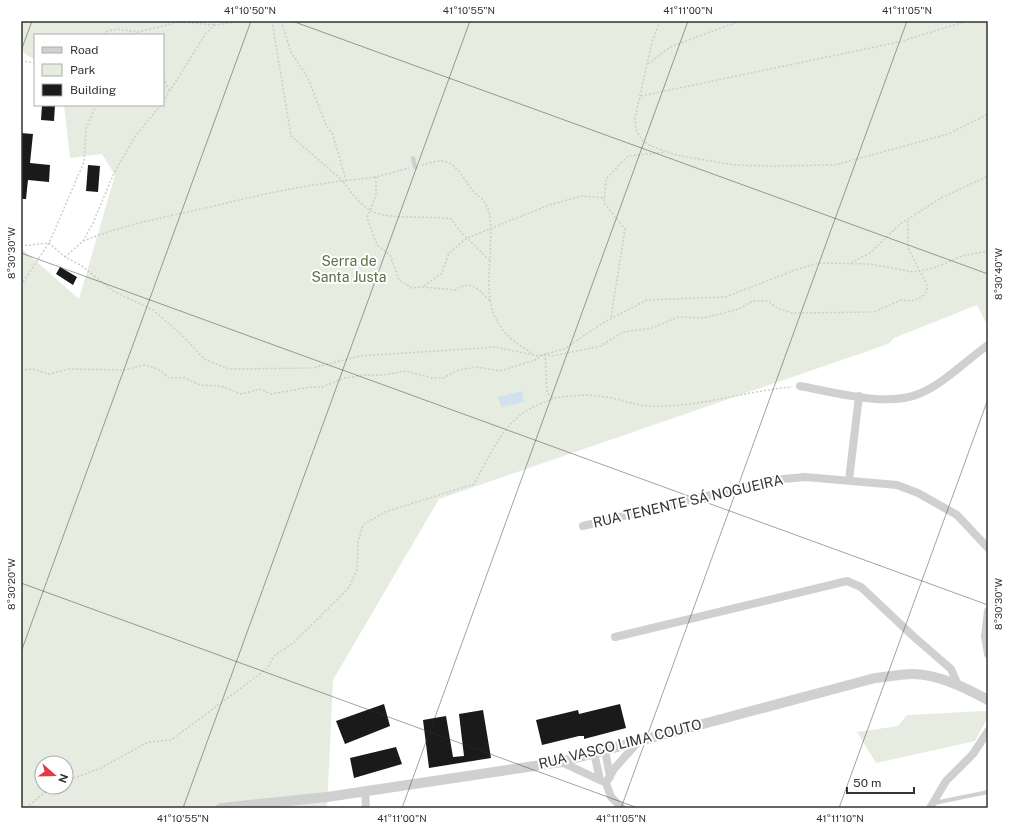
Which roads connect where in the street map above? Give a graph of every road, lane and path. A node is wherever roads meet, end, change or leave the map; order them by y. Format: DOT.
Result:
graph roads {
  1 [pos="244,21"];
  2 [pos="272,21"];
  3 [pos="281,21"];
  4 [pos="660,21"];
  5 [pos="740,21"];
  6 [pos="968,21"];
  7 [pos="215,25"];
  8 [pos="138,32"];
  9 [pos="105,34"];
  10 [pos="135,34"];
  11 [pos="21,61"];
  12 [pos="34,63"];
  13 [pos="647,65"];
  14 [pos="164,80"];
  15 [pos="170,91"];
  16 [pos="641,96"];
  17 [pos="164,100"];
  18 [pos="96,106"];
  19 [pos="160,106"];
  20 [pos="988,114"];
  21 [pos="668,152"];
  22 [pos="413,158"];
  23 [pos="415,166"];
  24 [pos="988,176"];
  25 [pos="376,177"];
  26 [pos="346,180"];
  27 [pos="343,181"];
  28 [pos="605,198"];
  29 [pos="369,211"];
  30 [pos="908,219"];
  31 [pos="490,229"];
  32 [pos="467,238"];
  33 [pos="83,241"];
  34 [pos="49,243"];
  35 [pos="21,246"];
  36 [pos="988,251"];
  37 [pos="65,256"];
  38 [pos="489,260"];
  39 [pos="850,264"];
  40 [pos="920,271"];
  41 [pos="21,285"];
  42 [pos="423,286"];
  43 [pos="490,301"];
  44 [pos="611,318"];
  45 [pos="988,345"];
  46 [pos="545,354"];
  47 [pos="538,356"];
  48 [pos="21,370"];
  49 [pos="800,386"];
  50 [pos="859,396"];
  51 [pos="554,398"];
  52 [pos="848,480"];
  53 [pos="583,526"];
  54 [pos="988,548"];
  55 [pos="988,611"];
  56 [pos="615,637"];
  57 [pos="988,654"];
  58 [pos="940,660"];
  59 [pos="936,678"];
  60 [pos="958,685"];
  61 [pos="988,700"];
  62 [pos="988,731"];
  63 [pos="638,742"];
  64 [pos="605,750"];
  65 [pos="594,753"];
  66 [pos="561,762"];
  67 [pos="74,778"];
  68 [pos="605,780"];
  69 [pos="365,791"];
  70 [pos="988,792"];
  71 [pos="41,795"];
  72 [pos="932,806"];
  73 [pos="26,808"];
  74 [pos="221,808"];
  75 [pos="366,808"];
  76 [pos="622,808"];
  1 -- 7 [label="path"];
  2 -- 27 [label="path"];
  3 -- 26 [label="path"];
  4 -- 13 [label="path"];
  5 -- 13 [label="path"];
  6 -- 16 [label="path"];
  7 -- 8 [label="path"];
  7 -- 15 [label="path"];
  8 -- 9 [label="path"];
  8 -- 10 [label="path"];
  11 -- 12 [label="path"];
  13 -- 16 [label="path"];
  14 -- 15 [label="path"];
  15 -- 17 [label="path"];
  16 -- 21 [label="path"];
  18 -- 34 [label="path"];
  19 -- 33 [label="path"];
  20 -- 21 [label="path"];
  21 -- 28 [label="path"];
  22 -- 23 [label="lane"];
  23 -- 25 [label="path"];
  23 -- 31 [label="path"];
  24 -- 30 [label="path"];
  25 -- 26 [label="path"];
  25 -- 29 [label="path"];
  26 -- 27 [label="path"];
  27 -- 29 [label="path"];
  27 -- 33 [label="path"];
  28 -- 31 [label="path"];
  28 -- 44 [label="path"];
  29 -- 32 [label="path"];
  29 -- 42 [label="path"];
  30 -- 39 [label="path"];
  30 -- 40 [label="path"];
  31 -- 32 [label="path"];
  31 -- 38 [label="path"];
  32 -- 38 [label="path"];
  32 -- 42 [label="path"];
  33 -- 37 [label="path"];
  34 -- 35 [label="path"];
  34 -- 37 [label="path"];
  34 -- 41 [label="path"];
  36 -- 40 [label="path"];
  37 -- 47 [label="path"];
  38 -- 43 [label="path"];
  39 -- 40 [label="path"];
  39 -- 44 [label="path"];
  40 -- 46 [label="path"];
  42 -- 43 [label="path"];
  43 -- 47 [label="path"];
  44 -- 46 [label="path"];
  45 -- 50 [label="street"];
  46 -- 47 [label="path"];
  46 -- 48 [label="path"];
  46 -- 51 [label="path"];
  49 -- 50 [label="street"];
  49 -- 51 [label="path"];
  50 -- 52 [label="street"];
  51 -- 67 [label="path"];
  52 -- 53 [label="street, RUA TENENTE SÁ NOGUEIRA"];
  52 -- 54 [label="street, RUA TENENTE SÁ NOGUEIRA"];
  55 -- 57 [label="street"];
  56 -- 58 [label="street"];
  58 -- 59 [label="street"];
  58 -- 60 [label="street"];
  59 -- 60 [label="street, RUA VASCO LIMA COUTO"];
  59 -- 63 [label="street, RUA VASCO LIMA COUTO"];
  60 -- 61 [label="street, RUA VASCO LIMA COUTO"];
  62 -- 72 [label="street"];
  63 -- 64 [label="street, RUA VASCO LIMA COUTO"];
  63 -- 68 [label="street"];
  64 -- 65 [label="street, RUA VASCO LIMA COUTO"];
  64 -- 68 [label="street"];
  65 -- 66 [label="street, RUA VASCO LIMA COUTO"];
  65 -- 68 [label="street"];
  66 -- 68 [label="street"];
  66 -- 69 [label="street, RUA VASCO LIMA COUTO"];
  68 -- 76 [label="street"];
  69 -- 74 [label="street, RUA VASCO LIMA COUTO"];
  69 -- 75 [label="street"];
  70 -- 72 [label="lane"];
  71 -- 73 [label="path"];
}
